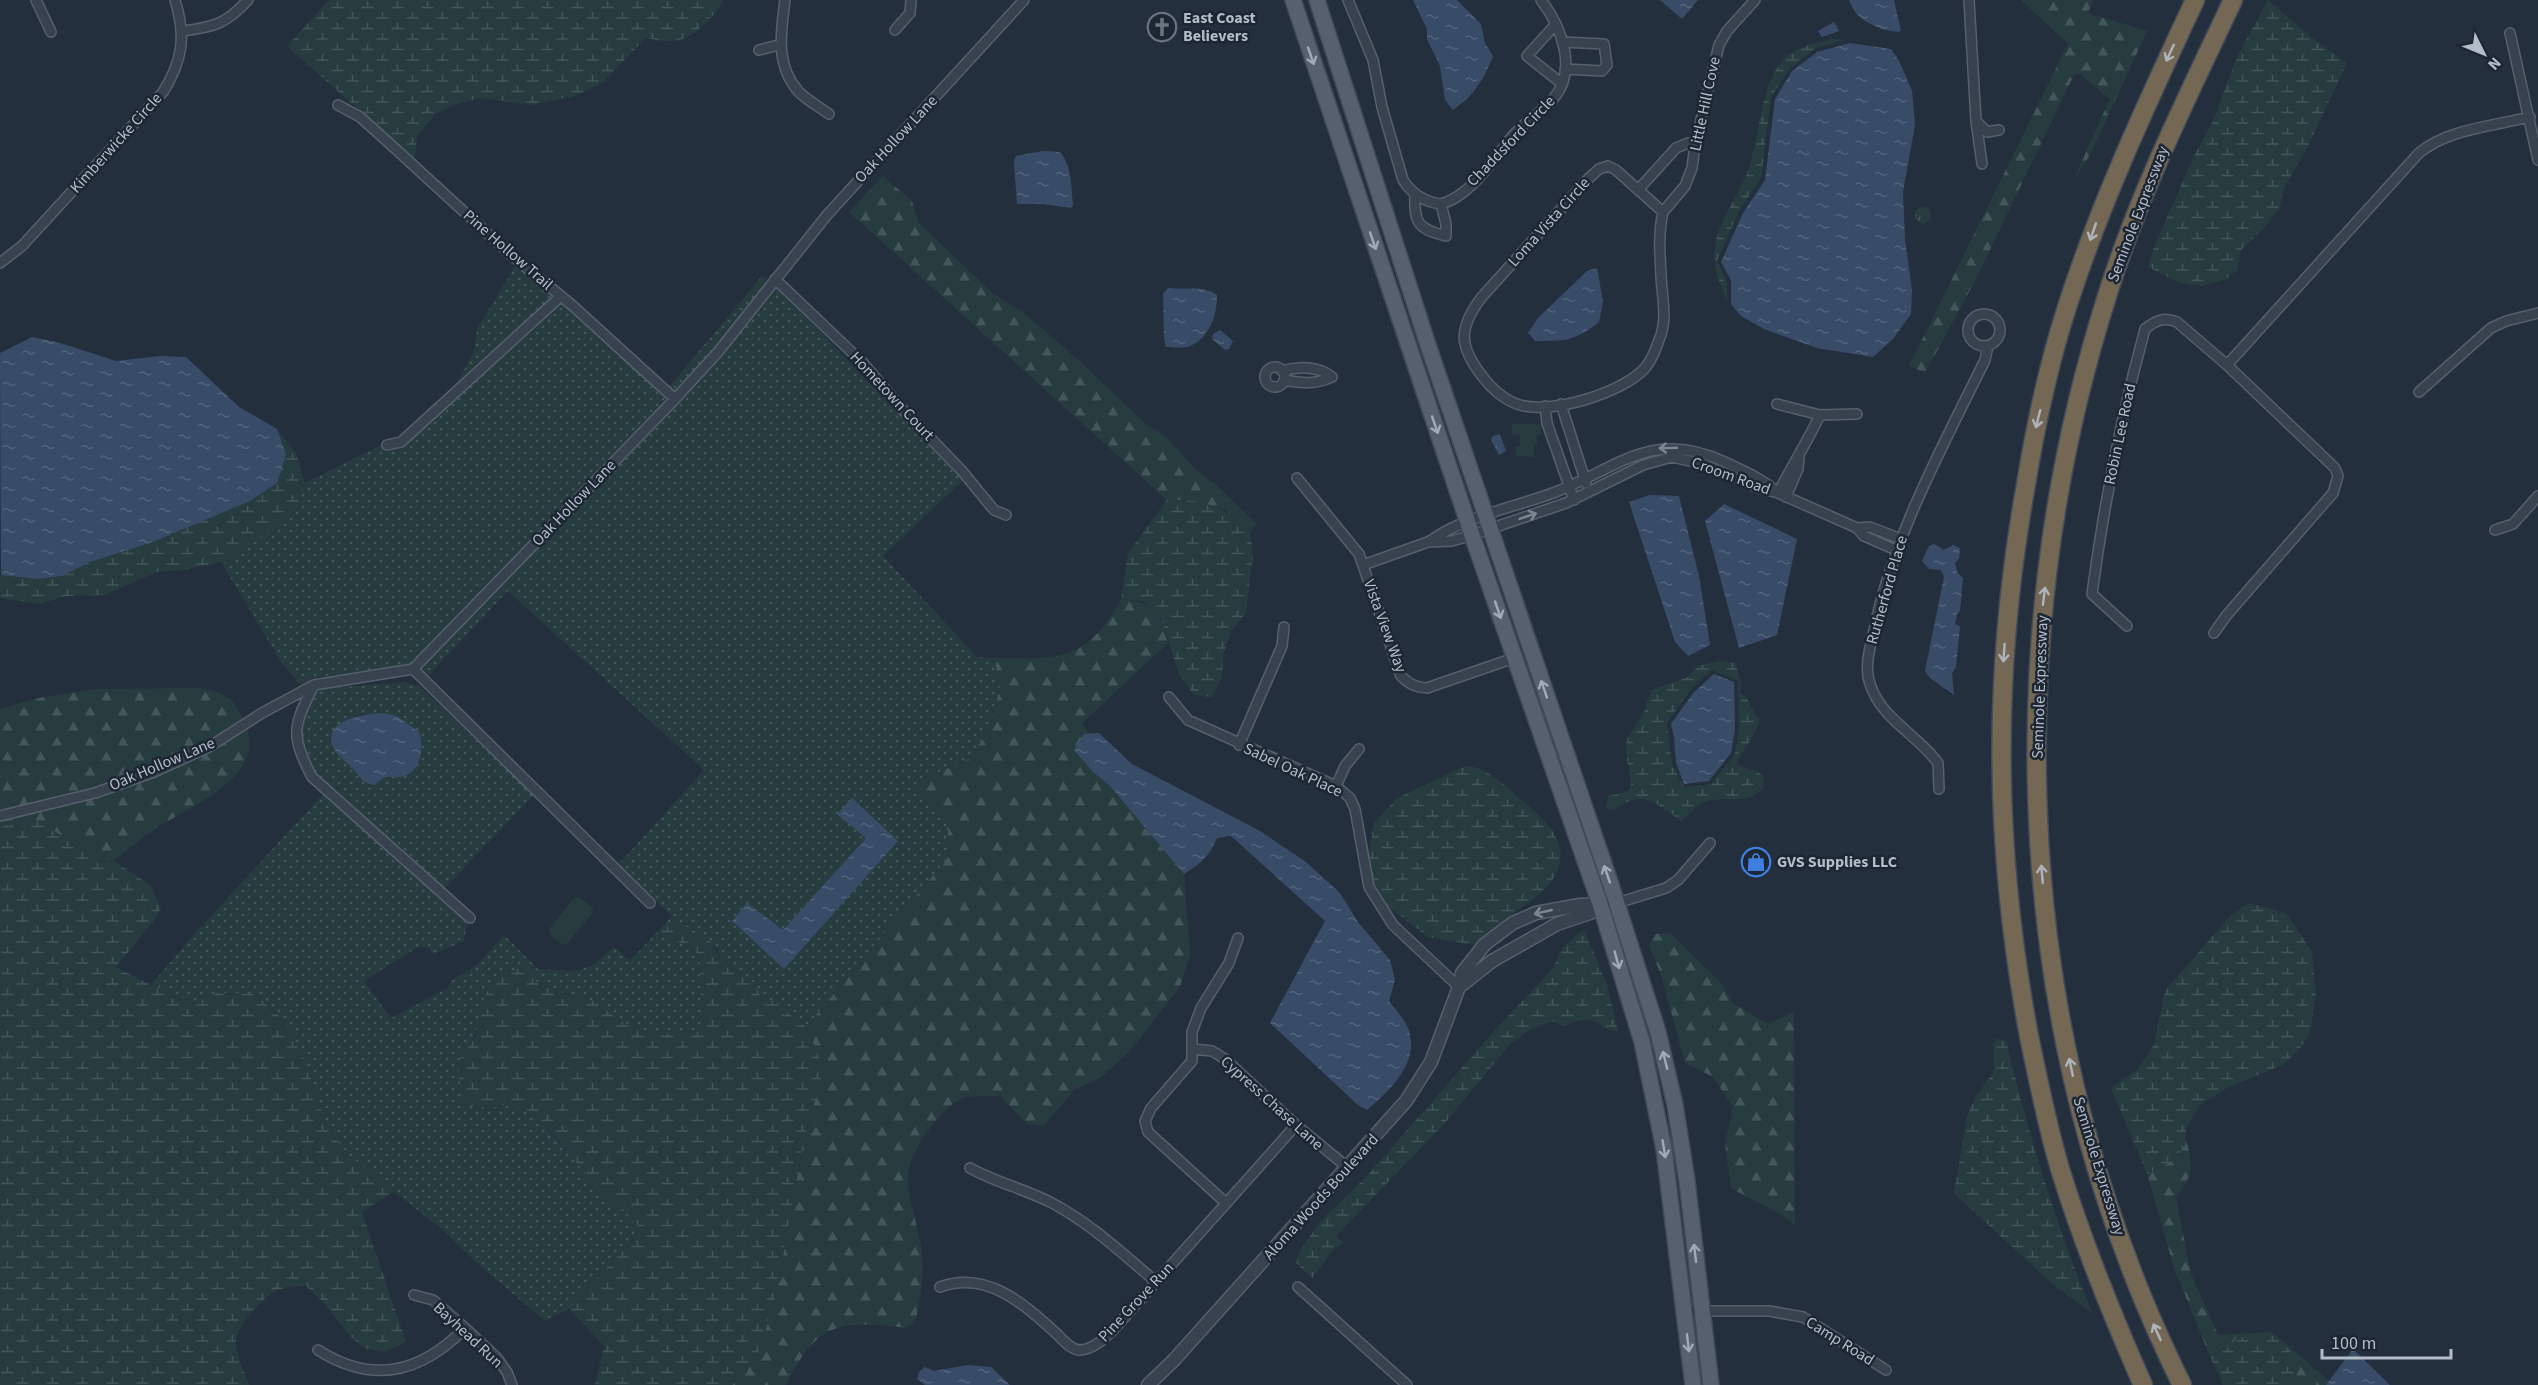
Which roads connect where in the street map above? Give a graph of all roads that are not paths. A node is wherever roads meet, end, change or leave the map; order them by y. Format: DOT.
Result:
graph roads {
  1 [pos="36,0"];
  2 [pos="175,0"];
  3 [pos="248,0"];
  4 [pos="785,0"];
  5 [pos="911,0"];
  6 [pos="1024,0"];
  7 [pos="1293,0"];
  8 [pos="1317,0"];
  9 [pos="1348,0"];
  10 [pos="1541,0"];
  11 [pos="1755,0"];
  12 [pos="1969,0"];
  13 [pos="2195,0"];
  14 [pos="2233,0"];
  15 [pos="1556,24"];
  16 [pos="896,30"];
  17 [pos="183,31"];
  18 [pos="51,32"];
  19 [pos="2510,33"];
  20 [pos="1562,42"];
  21 [pos="779,45"];
  22 [pos="759,50"];
  23 [pos="1565,69"];
  24 [pos="1561,83"];
  25 [pos="338,105"];
  26 [pos="829,114"];
  27 [pos="2530,117"];
  28 [pos="1976,121"];
  29 [pos="1999,130"];
  30 [pos="1337,134"];
  31 [pos="1695,145"];
  32 [pos="2538,160"];
  33 [pos="1370,164"];
  34 [pos="1982,164"];
  35 [pos="1638,190"];
  36 [pos="1414,194"];
  37 [pos="1441,204"];
  38 [pos="1663,212"];
  39 [pos="0,264"];
  40 [pos="775,279"];
  41 [pos="561,296"];
  42 [pos="2538,313"];
  43 [pos="1988,346"];
  44 [pos="2227,365"];
  45 [pos="1310,369"];
  46 [pos="1309,382"];
  47 [pos="2419,392"];
  48 [pos="675,399"];
  49 [pos="1562,404"];
  50 [pos="1777,405"];
  51 [pos="1545,406"];
  52 [pos="1857,414"];
  53 [pos="1820,415"];
  54 [pos="387,446"];
  55 [pos="1575,447"];
  56 [pos="1558,453"];
  57 [pos="1297,478"];
  58 [pos="1585,479"];
  59 [pos="1569,486"];
  60 [pos="1590,493"];
  61 [pos="1782,495"];
  62 [pos="2538,496"];
  63 [pos="1574,500"];
  64 [pos="1006,515"];
  65 [pos="1488,522"];
  66 [pos="1857,528"];
  67 [pos="1470,529"];
  68 [pos="2495,530"];
  69 [pos="1880,531"];
  70 [pos="1900,538"];
  71 [pos="1876,541"];
  72 [pos="1428,542"];
  73 [pos="1896,550"];
  74 [pos="1363,565"];
  75 [pos="2127,626"];
  76 [pos="1284,627"];
  77 [pos="2214,633"];
  78 [pos="1514,658"];
  79 [pos="413,669"];
  80 [pos="314,685"];
  81 [pos="1168,697"];
  82 [pos="1239,745"];
  83 [pos="1359,749"];
  84 [pos="1336,786"];
  85 [pos="1939,789"];
  86 [pos="0,816"];
  87 [pos="1710,843"];
  88 [pos="650,903"];
  89 [pos="1617,903"];
  90 [pos="1600,904"];
  91 [pos="470,918"];
  92 [pos="1238,938"];
  93 [pos="1459,987"];
  94 [pos="1193,1049"];
  95 [pos="1296,1125"];
  96 [pos="1347,1167"];
  97 [pos="970,1168"];
  98 [pos="1226,1203"];
  99 [pos="1156,1282"];
  100 [pos="940,1287"];
  101 [pos="1298,1287"];
  102 [pos="414,1295"];
  103 [pos="1684,1311"];
  104 [pos="1702,1311"];
  105 [pos="465,1328"];
  106 [pos="318,1350"];
  107 [pos="1886,1370"];
  108 [pos="512,1385"];
  109 [pos="1148,1385"];
  110 [pos="1407,1385"];
  111 [pos="1693,1385"];
  112 [pos="1711,1385"];
  113 [pos="2143,1385"];
  114 [pos="2182,1385"];
  1 -- 18 [label="street"];
  2 -- 17 [label="street, Kimberwicke Circle"];
  3 -- 17 [label="street"];
  4 -- 21 [label="street"];
  5 -- 16 [label="street"];
  6 -- 40 [label="street, Oak Hollow Lane"];
  7 -- 30 [label="main road, one-way"];
  8 -- 33 [label="main road"];
  9 -- 36 [label="street"];
  10 -- 15 [label="street, Chaddsford Circle"];
  11 -- 31 [label="street, Little Hill Cove"];
  12 -- 28 [label="street"];
  13 -- 113 [label="highway, Seminole Expressway, one-way"];
  114 -- 14 [label="highway, Seminole Expressway, one-way"];
  15 -- 20 [label="street, Chaddsford Circle"];
  15 -- 24 [label="street"];
  17 -- 39 [label="street, Kimberwicke Circle"];
  19 -- 27 [label="street"];
  20 -- 23 [label="street, Chaddsford Circle"];
  20 -- 23 [label="street"];
  21 -- 22 [label="street"];
  21 -- 26 [label="street"];
  23 -- 24 [label="street, Chaddsford Circle"];
  24 -- 37 [label="street, Chaddsford Circle"];
  25 -- 41 [label="street, Pine Hollow Trail"];
  27 -- 32 [label="street"];
  27 -- 44 [label="street"];
  28 -- 29 [label="street"];
  28 -- 34 [label="street"];
  30 -- 33 [label="main road"];
  30 -- 67 [label="main road, one-way"];
  31 -- 35 [label="street"];
  31 -- 38 [label="street, Little Hill Cove"];
  33 -- 65 [label="main road"];
  35 -- 38 [label="street, Loma Vista Circle"];
  35 -- 51 [label="street, Loma Vista Circle"];
  36 -- 37 [label="street"];
  36 -- 37 [label="street"];
  38 -- 49 [label="street, Loma Vista Circle"];
  40 -- 48 [label="street, Oak Hollow Lane"];
  40 -- 64 [label="street, Hometown Court"];
  41 -- 48 [label="street, Pine Hollow Trail"];
  41 -- 54 [label="street"];
  42 -- 47 [label="street"];
  43 -- 70 [label="street, Rutherford Place"];
  44 -- 75 [label="street, Robin Lee Road"];
  44 -- 77 [label="street, Robin Lee Road"];
  45 -- 46 [label="street"];
  45 -- 46 [label="street"];
  45 -- 46 [label="street"];
  48 -- 79 [label="street, Oak Hollow Lane"];
  49 -- 51 [label="street, Loma Vista Circle"];
  49 -- 55 [label="street"];
  50 -- 53 [label="street"];
  51 -- 56 [label="street"];
  52 -- 53 [label="street"];
  53 -- 61 [label="street"];
  55 -- 56 [label="street"];
  55 -- 58 [label="street"];
  56 -- 59 [label="street"];
  57 -- 74 [label="street, Vista View Way"];
  58 -- 59 [label="street, Croom Road"];
  58 -- 60 [label="street"];
  61 -- 58 [label="street, Croom Road, one-way"];
  59 -- 63 [label="street"];
  59 -- 65 [label="street, Croom Road"];
  60 -- 61 [label="street, Croom Road"];
  60 -- 63 [label="street, Croom Road"];
  61 -- 66 [label="street"];
  62 -- 68 [label="street"];
  65 -- 63 [label="street, Croom Road, one-way"];
  65 -- 67 [label="street, Croom Road"];
  65 -- 67 [label="street, Croom Road"];
  89 -- 65 [label="main road, one-way"];
  66 -- 69 [label="street"];
  66 -- 71 [label="street"];
  67 -- 72 [label="street"];
  67 -- 72 [label="street"];
  67 -- 78 [label="main road, one-way"];
  69 -- 70 [label="street"];
  69 -- 71 [label="street"];
  70 -- 73 [label="street, Rutherford Place"];
  71 -- 73 [label="street"];
  72 -- 74 [label="street"];
  73 -- 85 [label="street, Rutherford Place"];
  74 -- 78 [label="street, Vista View Way"];
  76 -- 82 [label="street"];
  78 -- 90 [label="main road"];
  79 -- 80 [label="street, Oak Hollow Lane"];
  79 -- 88 [label="street"];
  80 -- 86 [label="street, Oak Hollow Lane"];
  80 -- 91 [label="street"];
  81 -- 82 [label="street, Sabel Oak Place"];
  82 -- 84 [label="street, Sabel Oak Place"];
  83 -- 84 [label="street"];
  84 -- 93 [label="street, Sabel Oak Place"];
  87 -- 89 [label="street"];
  89 -- 90 [label="street, Aloma Woods Boulevard"];
  104 -- 89 [label="main road, one-way"];
  90 -- 93 [label="street, Aloma Woods Boulevard"];
  90 -- 93 [label="street, Aloma Woods Boulevard, one-way"];
  90 -- 103 [label="main road, one-way"];
  92 -- 94 [label="street"];
  93 -- 96 [label="street, Aloma Woods Boulevard"];
  94 -- 95 [label="street, Cypress Chase Lane"];
  94 -- 98 [label="street"];
  95 -- 96 [label="street, Cypress Chase Lane"];
  95 -- 98 [label="street, Pine Grove Run"];
  96 -- 109 [label="street, Aloma Woods Boulevard"];
  97 -- 99 [label="street"];
  98 -- 99 [label="street, Pine Grove Run"];
  99 -- 100 [label="street, Pine Grove Run"];
  101 -- 110 [label="street"];
  102 -- 105 [label="street, Bayhead Run"];
  103 -- 104 [label="street, Camp Road"];
  103 -- 111 [label="main road, one-way"];
  104 -- 107 [label="street, Camp Road"];
  104 -- 112 [label="main road"];
  105 -- 106 [label="street"];
  105 -- 108 [label="street, Bayhead Run"];
}
